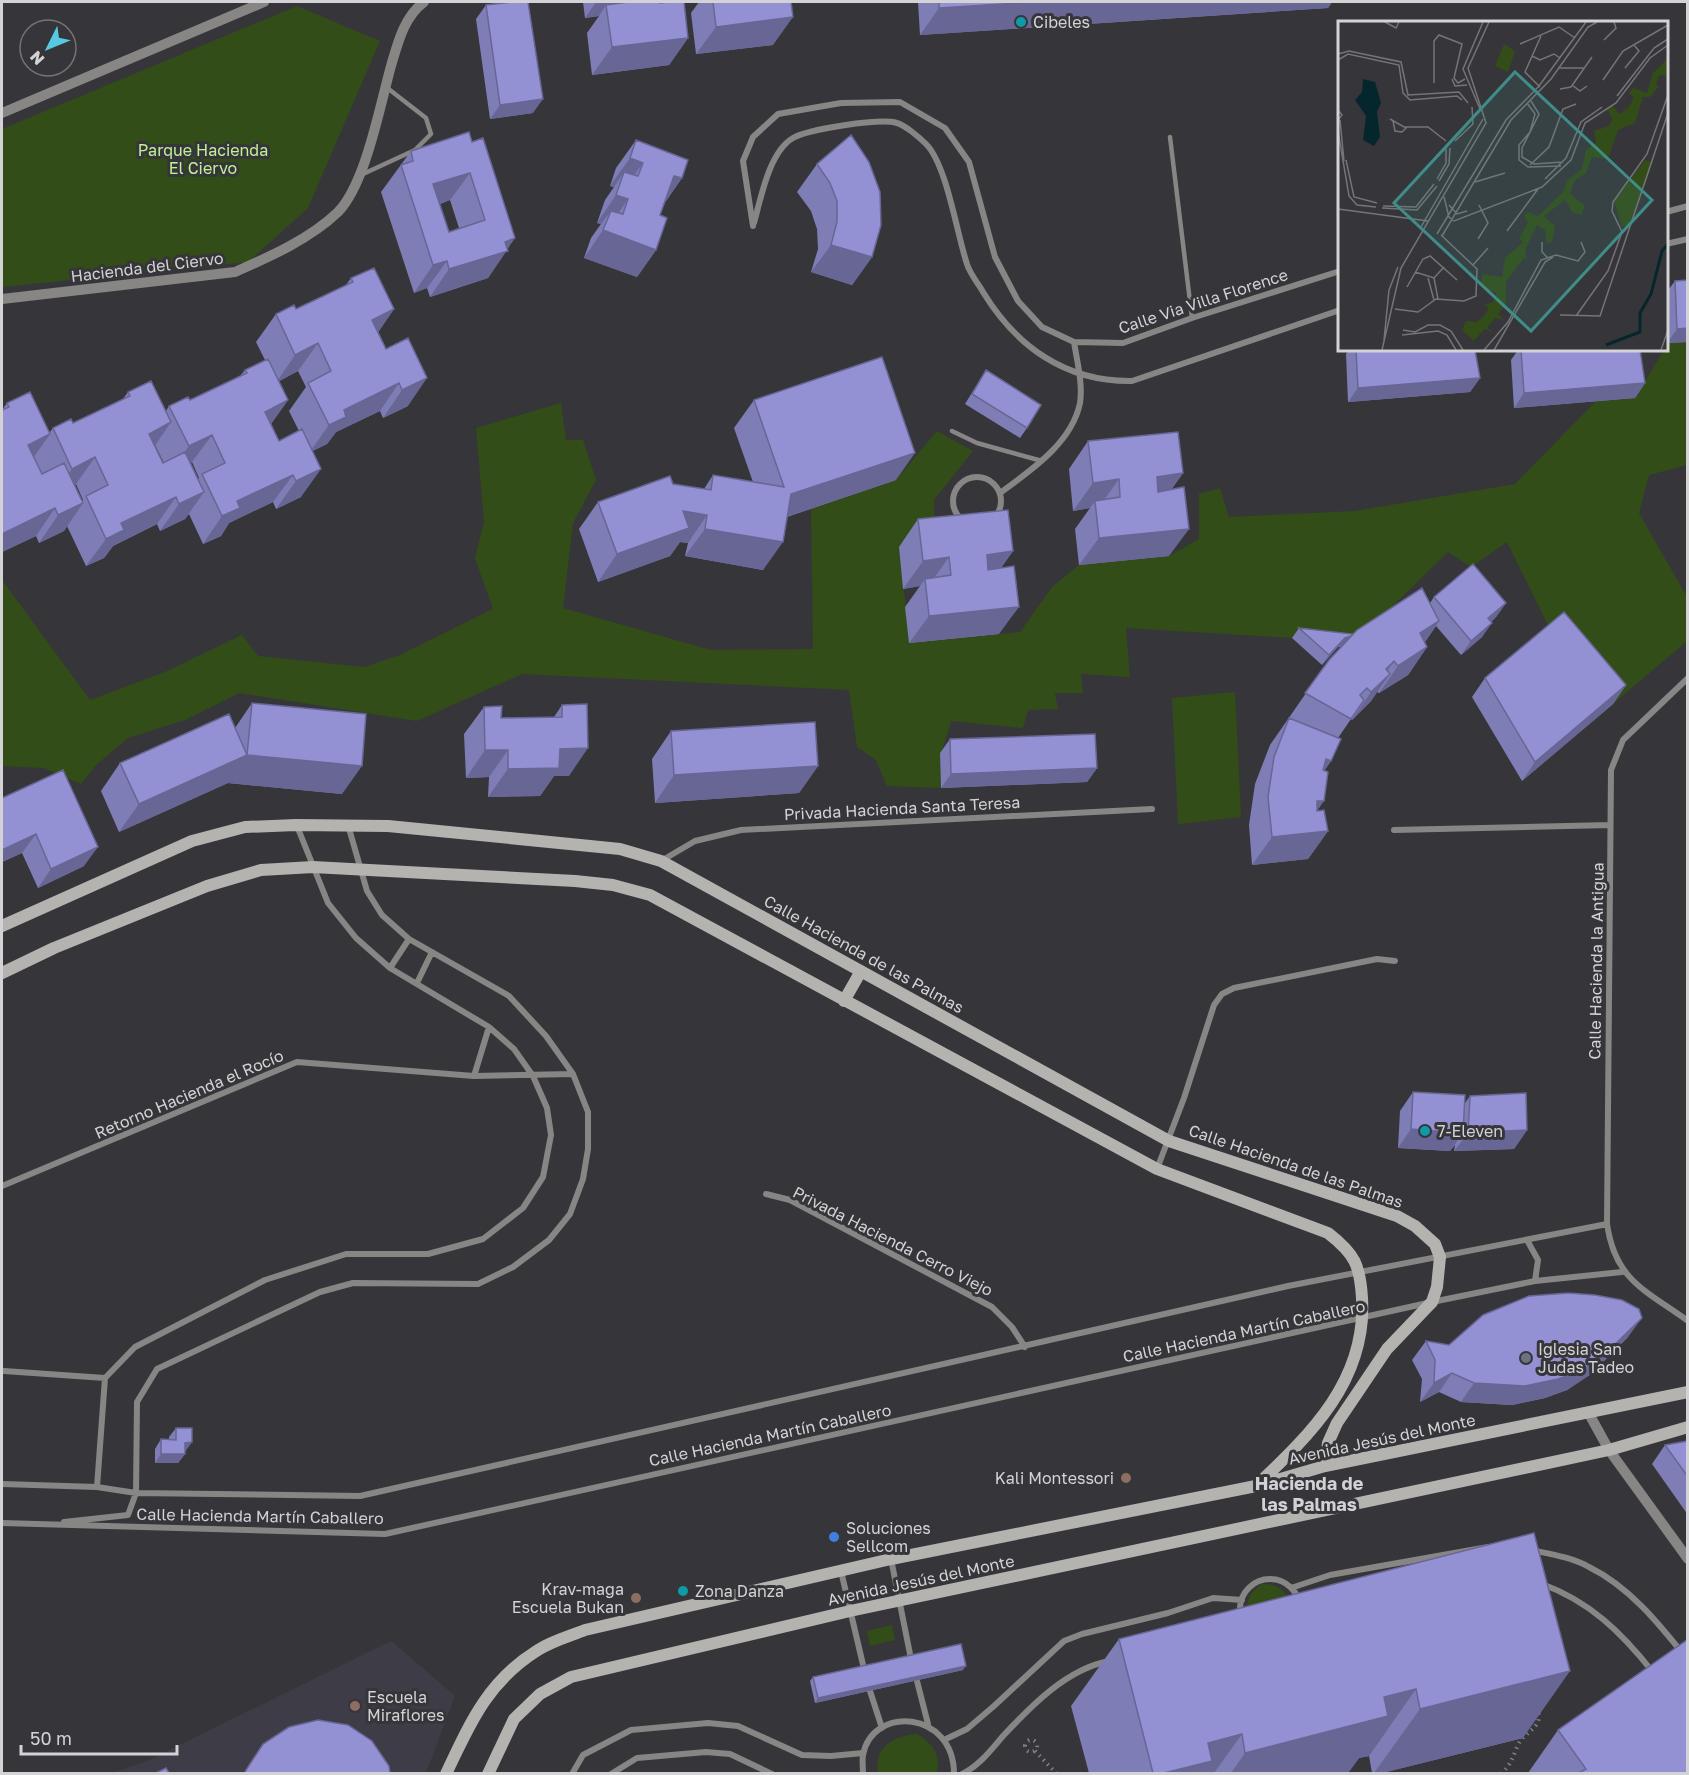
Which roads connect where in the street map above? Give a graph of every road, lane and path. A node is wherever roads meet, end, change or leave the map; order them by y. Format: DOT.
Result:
graph roads {
  1 [pos="264,2"];
  2 [pos="424,2"];
  3 [pos="385,87"];
  4 [pos="2,113"];
  5 [pos="1170,137"];
  6 [pos="361,175"];
  7 [pos="1688,206"];
  8 [pos="1668,211"];
  9 [pos="1688,239"];
  10 [pos="1668,244"];
  11 [pos="1338,273"];
  12 [pos="2,299"];
  13 [pos="1338,311"];
  14 [pos="1192,318"];
  15 [pos="1074,342"];
  16 [pos="1079,374"];
  17 [pos="952,431"];
  18 [pos="1042,461"];
  19 [pos="1000,493"];
  20 [pos="1688,678"];
  21 [pos="1152,809"];
  22 [pos="296,825"];
  23 [pos="348,825"];
  24 [pos="1610,825"];
  25 [pos="1394,830"];
  26 [pos="661,861"];
  27 [pos="313,867"];
  28 [pos="359,869"];
  29 [pos="2,926"];
  30 [pos="409,939"];
  31 [pos="432,952"];
  32 [pos="1395,961"];
  33 [pos="390,968"];
  34 [pos="861,970"];
  35 [pos="2,973"];
  36 [pos="417,983"];
  37 [pos="844,1001"];
  38 [pos="489,1027"];
  39 [pos="573,1074"];
  40 [pos="474,1076"];
  41 [pos="532,1077"];
  42 [pos="1169,1141"];
  43 [pos="1158,1169"];
  44 [pos="2,1186"];
  45 [pos="766,1194"];
  46 [pos="1607,1224"];
  47 [pos="1527,1240"];
  48 [pos="1440,1257"];
  49 [pos="1360,1272"];
  50 [pos="1622,1272"];
  51 [pos="1535,1281"];
  52 [pos="1432,1302"];
  53 [pos="1363,1318"];
  54 [pos="1688,1321"];
  55 [pos="1025,1347"];
  56 [pos="4,1371"];
  57 [pos="105,1378"];
  58 [pos="1688,1392"];
  59 [pos="1588,1412"];
  60 [pos="1688,1427"];
  61 [pos="1609,1450"];
  62 [pos="1325,1466"];
  63 [pos="2,1484"];
  64 [pos="1257,1486"];
  65 [pos="97,1487"];
  66 [pos="135,1493"];
  67 [pos="2,1523"];
  68 [pos="36,1524"];
  69 [pos="1499,1546"];
  70 [pos="1520,1548"];
  71 [pos="891,1559"];
  72 [pos="1688,1559"];
  73 [pos="841,1571"];
  74 [pos="1532,1582"];
  75 [pos="1291,1588"];
  76 [pos="1242,1600"];
  77 [pos="900,1602"];
  78 [pos="850,1611"];
  79 [pos="1309,1614"];
  80 [pos="1300,1616"];
  81 [pos="1247,1628"];
  82 [pos="1237,1632"];
  83 [pos="911,1659"];
  84 [pos="1116,1659"];
  85 [pos="1688,1660"];
  86 [pos="864,1669"];
  87 [pos="1658,1679"];
  88 [pos="917,1681"];
  89 [pos="870,1691"];
  90 [pos="1536,1702"];
  91 [pos="928,1724"];
  92 [pos="882,1728"];
  93 [pos="946,1739"];
  94 [pos="1035,1751"];
  95 [pos="863,1753"];
  96 [pos="446,1773"];
  97 [pos="488,1773"];
  98 [pos="572,1773"];
  99 [pos="611,1773"];
  100 [pos="772,1773"];
  101 [pos="863,1773"];
  102 [pos="954,1773"];
  103 [pos="962,1773"];
  104 [pos="1057,1773"];
  105 [pos="1501,1773"];
  1 -- 4 [label="street"];
  2 -- 3 [label="street, Hacienda del Ciervo"];
  3 -- 6 [label="street, Hacienda del Ciervo"];
  3 -- 6 [label="lane"];
  5 -- 14 [label="lane"];
  6 -- 12 [label="street, Hacienda del Ciervo"];
  7 -- 8 [label="street"];
  9 -- 10 [label="street"];
  11 -- 14 [label="street, Calle Via Villa Florence"];
  13 -- 16 [label="street, Calle Via Villa Florence"];
  14 -- 15 [label="street, Calle Via Villa Florence"];
  15 -- 16 [label="street"];
  15 -- 16 [label="street, Calle Via Villa Florence"];
  16 -- 18 [label="street"];
  17 -- 18 [label="lane"];
  18 -- 19 [label="street"];
  19 -- 19 [label="street"];
  20 -- 24 [label="street, Calle Hacienda la Antigua"];
  21 -- 26 [label="street, Privada Hacienda Santa Teresa"];
  22 -- 23 [label="main road, Calle Hacienda de las Palmas"];
  22 -- 27 [label="street"];
  22 -- 29 [label="main road, Calle Hacienda de las Palmas"];
  23 -- 26 [label="main road, Calle Hacienda de las Palmas"];
  23 -- 28 [label="street"];
  24 -- 25 [label="street"];
  24 -- 46 [label="street, Calle Hacienda la Antigua"];
  26 -- 34 [label="main road, Calle Hacienda de las Palmas"];
  27 -- 28 [label="main road"];
  27 -- 33 [label="street"];
  27 -- 35 [label="main road"];
  28 -- 30 [label="street"];
  28 -- 37 [label="main road"];
  30 -- 31 [label="street"];
  30 -- 33 [label="street"];
  31 -- 36 [label="street"];
  31 -- 39 [label="street"];
  32 -- 42 [label="street"];
  33 -- 36 [label="street"];
  34 -- 37 [label="main road"];
  34 -- 42 [label="main road, Calle Hacienda de las Palmas"];
  36 -- 38 [label="street"];
  37 -- 43 [label="main road"];
  38 -- 40 [label="street"];
  38 -- 41 [label="street"];
  39 -- 41 [label="street, Retorno Hacienda el Rocío"];
  39 -- 66 [label="street"];
  40 -- 41 [label="street, Retorno Hacienda el Rocío"];
  40 -- 44 [label="street, Retorno Hacienda el Rocío"];
  41 -- 57 [label="street"];
  42 -- 43 [label="street"];
  42 -- 48 [label="main road, Calle Hacienda de las Palmas"];
  43 -- 49 [label="main road"];
  45 -- 55 [label="street, Privada Hacienda Cerro Viejo"];
  46 -- 47 [label="street, Calle Hacienda Martín Caballero"];
  46 -- 50 [label="street, Calle Hacienda la Antigua"];
  47 -- 48 [label="street, Calle Hacienda Martín Caballero"];
  47 -- 51 [label="street"];
  48 -- 49 [label="street, Calle Hacienda Martín Caballero"];
  48 -- 52 [label="main road"];
  49 -- 53 [label="main road"];
  49 -- 55 [label="street, Calle Hacienda Martín Caballero"];
  50 -- 51 [label="street, Calle Hacienda Martín Caballero"];
  50 -- 54 [label="street"];
  51 -- 52 [label="street, Calle Hacienda Martín Caballero"];
  52 -- 53 [label="street, Calle Hacienda Martín Caballero"];
  52 -- 62 [label="main road"];
  53 -- 64 [label="main road"];
  53 -- 68 [label="street, Calle Hacienda Martín Caballero"];
  55 -- 66 [label="street, Calle Hacienda Martín Caballero"];
  56 -- 57 [label="street"];
  57 -- 65 [label="street"];
  58 -- 59 [label="main road, Avenida Jesús del Monte"];
  59 -- 61 [label="street"];
  59 -- 62 [label="main road, Avenida Jesús del Monte"];
  60 -- 61 [label="main road, Avenida Jesús del Monte"];
  61 -- 72 [label="street"];
  61 -- 77 [label="main road, Avenida Jesús del Monte"];
  62 -- 64 [label="main road, Avenida Jesús del Monte"];
  63 -- 65 [label="street, Calle Hacienda Martín Caballero"];
  64 -- 71 [label="main road, Avenida Jesús del Monte"];
  65 -- 66 [label="street, Calle Hacienda Martín Caballero"];
  66 -- 68 [label="street"];
  67 -- 68 [label="street, Calle Hacienda Martín Caballero"];
  69 -- 75 [label="street"];
  70 -- 85 [label="street"];
  71 -- 73 [label="main road, Avenida Jesús del Monte"];
  71 -- 77 [label="street"];
  73 -- 78 [label="street"];
  73 -- 96 [label="main road, Avenida Jesús del Monte"];
  74 -- 87 [label="street"];
  75 -- 76 [label="street"];
  75 -- 80 [label="street"];
  76 -- 81 [label="street"];
  76 -- 93 [label="street"];
  77 -- 78 [label="main road, Avenida Jesús del Monte"];
  77 -- 83 [label="street"];
  78 -- 86 [label="street"];
  78 -- 97 [label="main road, Avenida Jesús del Monte"];
  79 -- 80 [label="street"];
  80 -- 81 [label="street"];
  81 -- 82 [label="street"];
  84 -- 103 [label="street"];
  88 -- 91 [label="street"];
  89 -- 92 [label="street"];
  90 -- 105 [label="path"];
  91 -- 92 [label="street"];
  91 -- 93 [label="street"];
  92 -- 95 [label="street"];
  93 -- 102 [label="street"];
  94 -- 104 [label="path"];
  95 -- 98 [label="street"];
  95 -- 101 [label="street"];
  99 -- 100 [label="street"];
}
